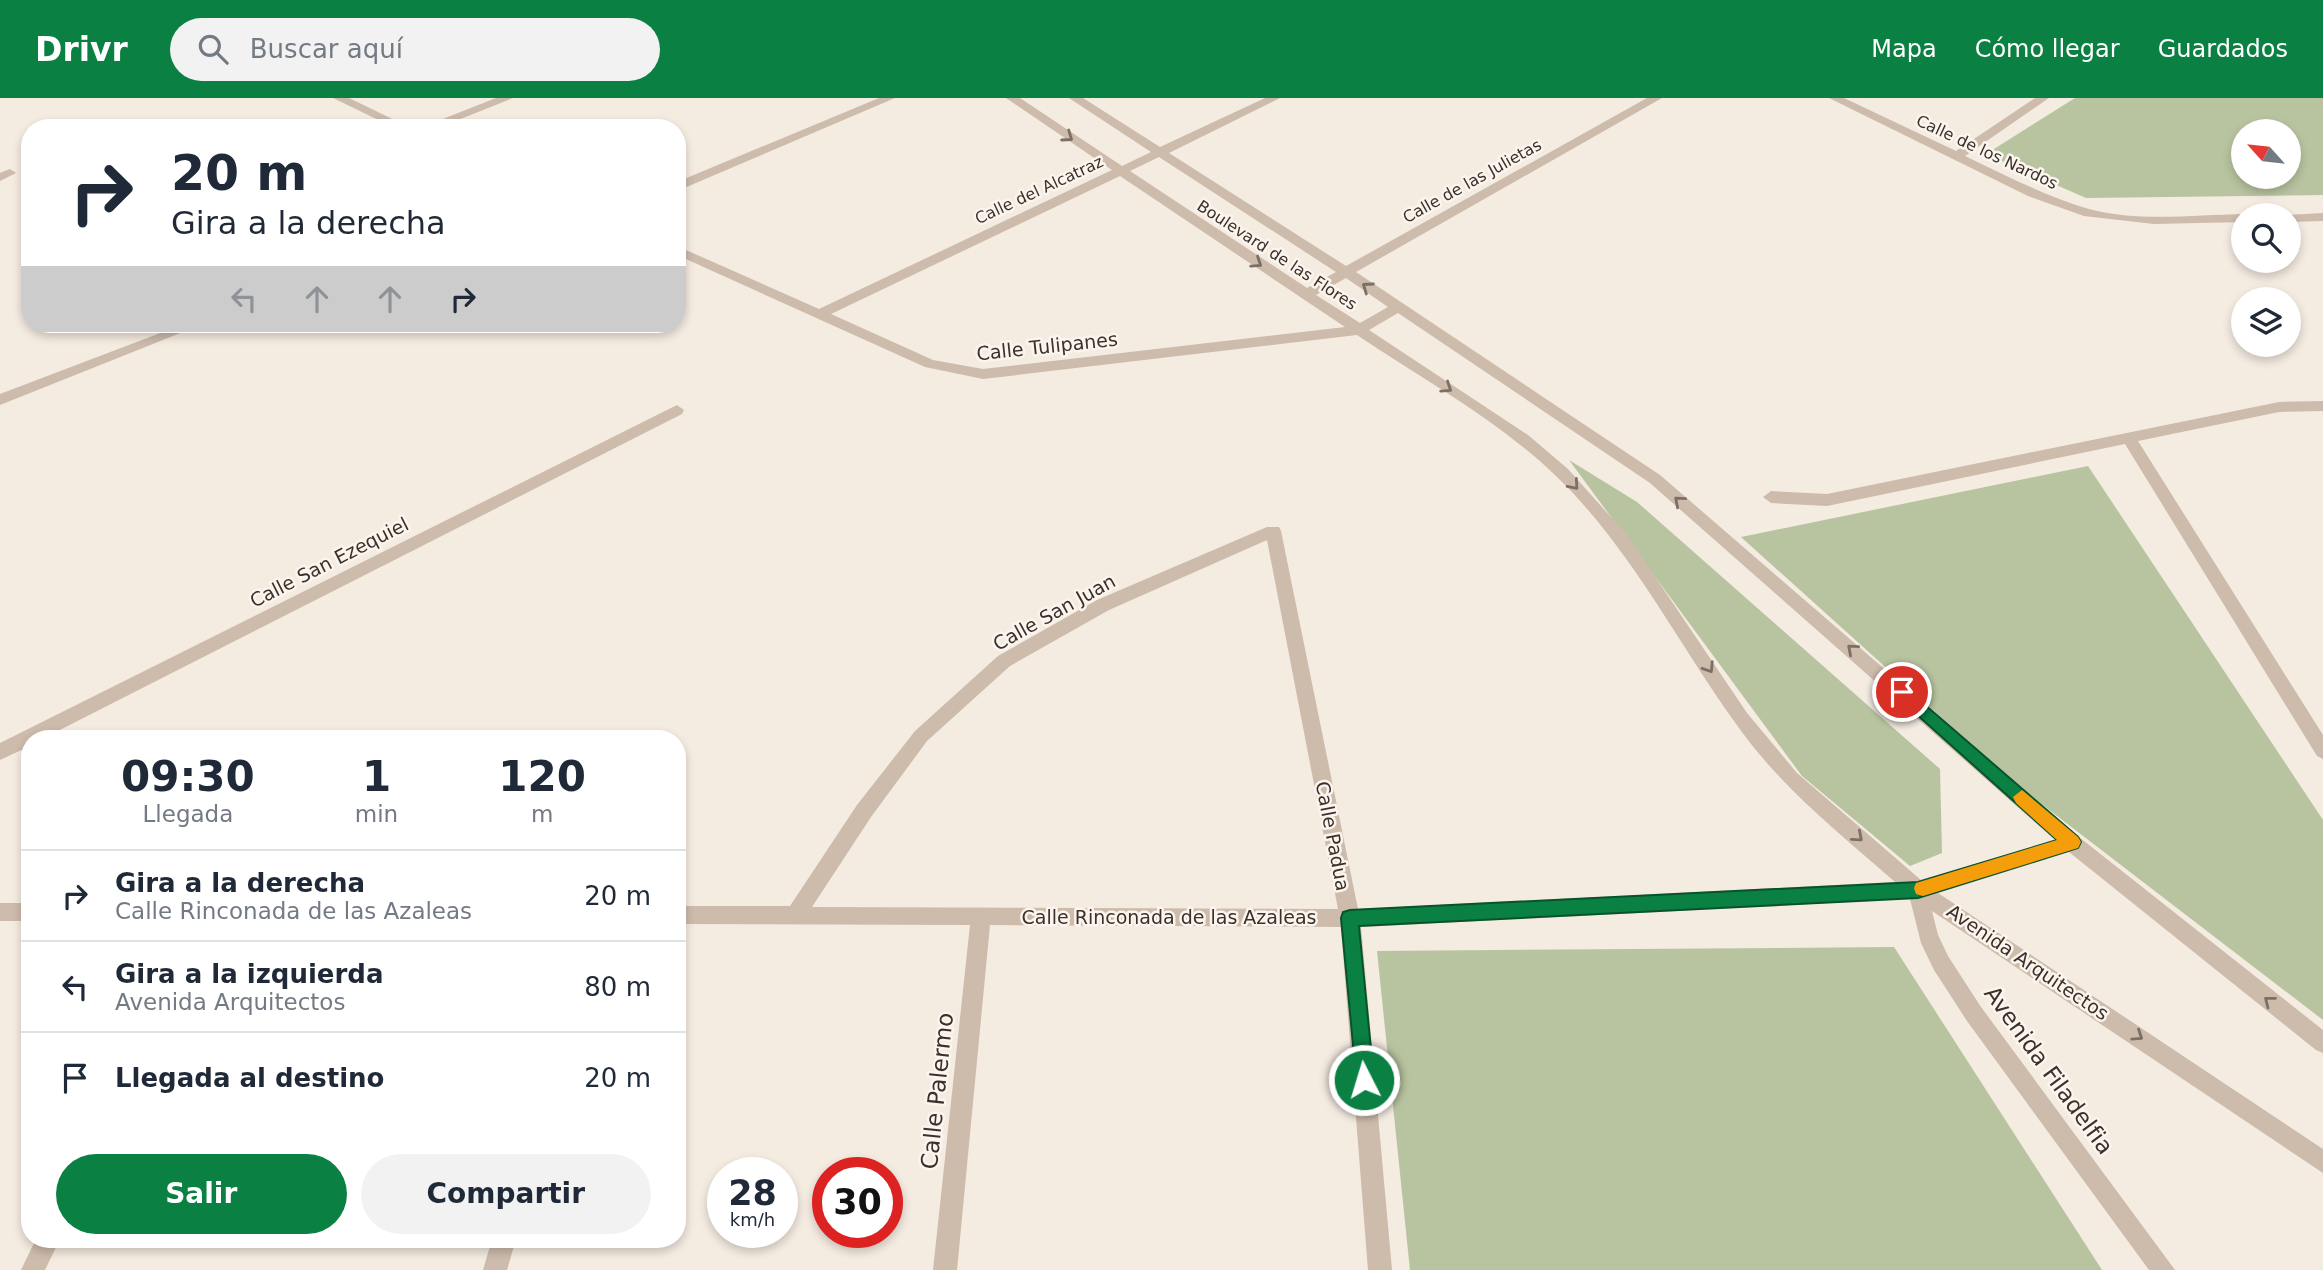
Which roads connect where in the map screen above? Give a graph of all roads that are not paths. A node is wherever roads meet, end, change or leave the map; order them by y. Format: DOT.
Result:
graph roads {
  1 [pos="340,98"];
  2 [pos="508,98"];
  3 [pos="889,98"];
  4 [pos="1012,98"];
  5 [pos="1075,98"];
  6 [pos="1274,98"];
  7 [pos="1656,98"];
  8 [pos="1835,98"];
  9 [pos="2043,98"];
  10 [pos="386,119"];
  11 [pos="451,119"];
  12 [pos="1160,152"];
  13 [pos="1958,156"];
  14 [pos="1119,172"];
  15 [pos="686,183"];
  16 [pos="2323,217"];
  17 [pos="2231,218"];
  18 [pos="2301,218"];
  19 [pos="686,254"];
  20 [pos="1346,272"];
  21 [pos="1305,295"];
  22 [pos="1396,308"];
  23 [pos="819,314"];
  24 [pos="1359,330"];
  25 [pos="173,333"];
  26 [pos="0,400"];
  27 [pos="2323,406"];
  28 [pos="677,410"];
  29 [pos="1523,439"];
  30 [pos="2130,440"];
  31 [pos="1771,497"];
  32 [pos="1273,531"];
  33 [pos="44,730"];
  34 [pos="21,741"];
  35 [pos="2323,751"];
  36 [pos="0,752"];
  37 [pos="2072,842"];
  38 [pos="1918,890"];
  39 [pos="0,912"];
  40 [pos="21,912"];
  41 [pos="686,915"];
  42 [pos="794,916"];
  43 [pos="981,917"];
  44 [pos="1350,918"];
  45 [pos="2323,1043"];
  46 [pos="2323,1162"];
  47 [pos="44,1248"];
  48 [pos="501,1248"];
  49 [pos="33,1270"];
  50 [pos="495,1270"];
  51 [pos="945,1270"];
  52 [pos="1380,1270"];
  53 [pos="2163,1270"];
  1 -- 10 [label="street"];
  2 -- 11 [label="street"];
  3 -- 15 [label="street"];
  4 -- 14 [label="street, Boulevard de las Flores, one-way"];
  5 -- 12 [label="street, Boulevard de las Flores"];
  6 -- 12 [label="street, Calle del Alcatraz"];
  7 -- 20 [label="street, Calle de las Julietas"];
  8 -- 13 [label="street, Calle de los Nardos"];
  9 -- 13 [label="street"];
  12 -- 14 [label="street, Calle del Alcatraz"];
  12 -- 20 [label="street, Boulevard de las Flores"];
  13 -- 17 [label="street, Calle de los Nardos"];
  14 -- 21 [label="street, Boulevard de las Flores, one-way"];
  14 -- 23 [label="street, Calle del Alcatraz"];
  16 -- 18 [label="street"];
  19 -- 23 [label="street, Calle Tulipanes"];
  20 -- 21 [label="street, Calle de las Julietas"];
  22 -- 20 [label="street, Boulevard de las Flores, one-way"];
  21 -- 24 [label="street, Boulevard de las Flores"];
  22 -- 24 [label="street, Calle Tulipanes"];
  37 -- 22 [label="street, Boulevard de las Flores, one-way"];
  23 -- 24 [label="street, Calle Tulipanes"];
  24 -- 29 [label="street, Boulevard de las Flores, one-way"];
  25 -- 26 [label="street"];
  27 -- 30 [label="street"];
  28 -- 33 [label="street, Calle San Ezequiel"];
  29 -- 38 [label="street, Avenida Arquitectos, one-way"];
  30 -- 31 [label="street"];
  30 -- 35 [label="street"];
  32 -- 42 [label="street, Calle San Juan"];
  32 -- 44 [label="street, Calle Padua"];
  34 -- 36 [label="street, Calle San Ezequiel"];
  37 -- 38 [label="street, Calle Rinconada de las Azaleas"];
  45 -- 37 [label="street, one-way"];
  38 -- 44 [label="street, Calle Rinconada de las Azaleas"];
  38 -- 46 [label="street, Avenida Arquitectos, one-way"];
  38 -- 53 [label="street, Avenida Filadelfia"];
  39 -- 40 [label="street"];
  41 -- 42 [label="street, Calle Rinconada de las Azaleas"];
  42 -- 43 [label="street, Calle Rinconada de las Azaleas"];
  43 -- 44 [label="street, Calle Rinconada de las Azaleas"];
  43 -- 51 [label="street, Calle Palermo"];
  44 -- 52 [label="street, Calle Padua"];
  47 -- 49 [label="street"];
  48 -- 50 [label="street"];
}
